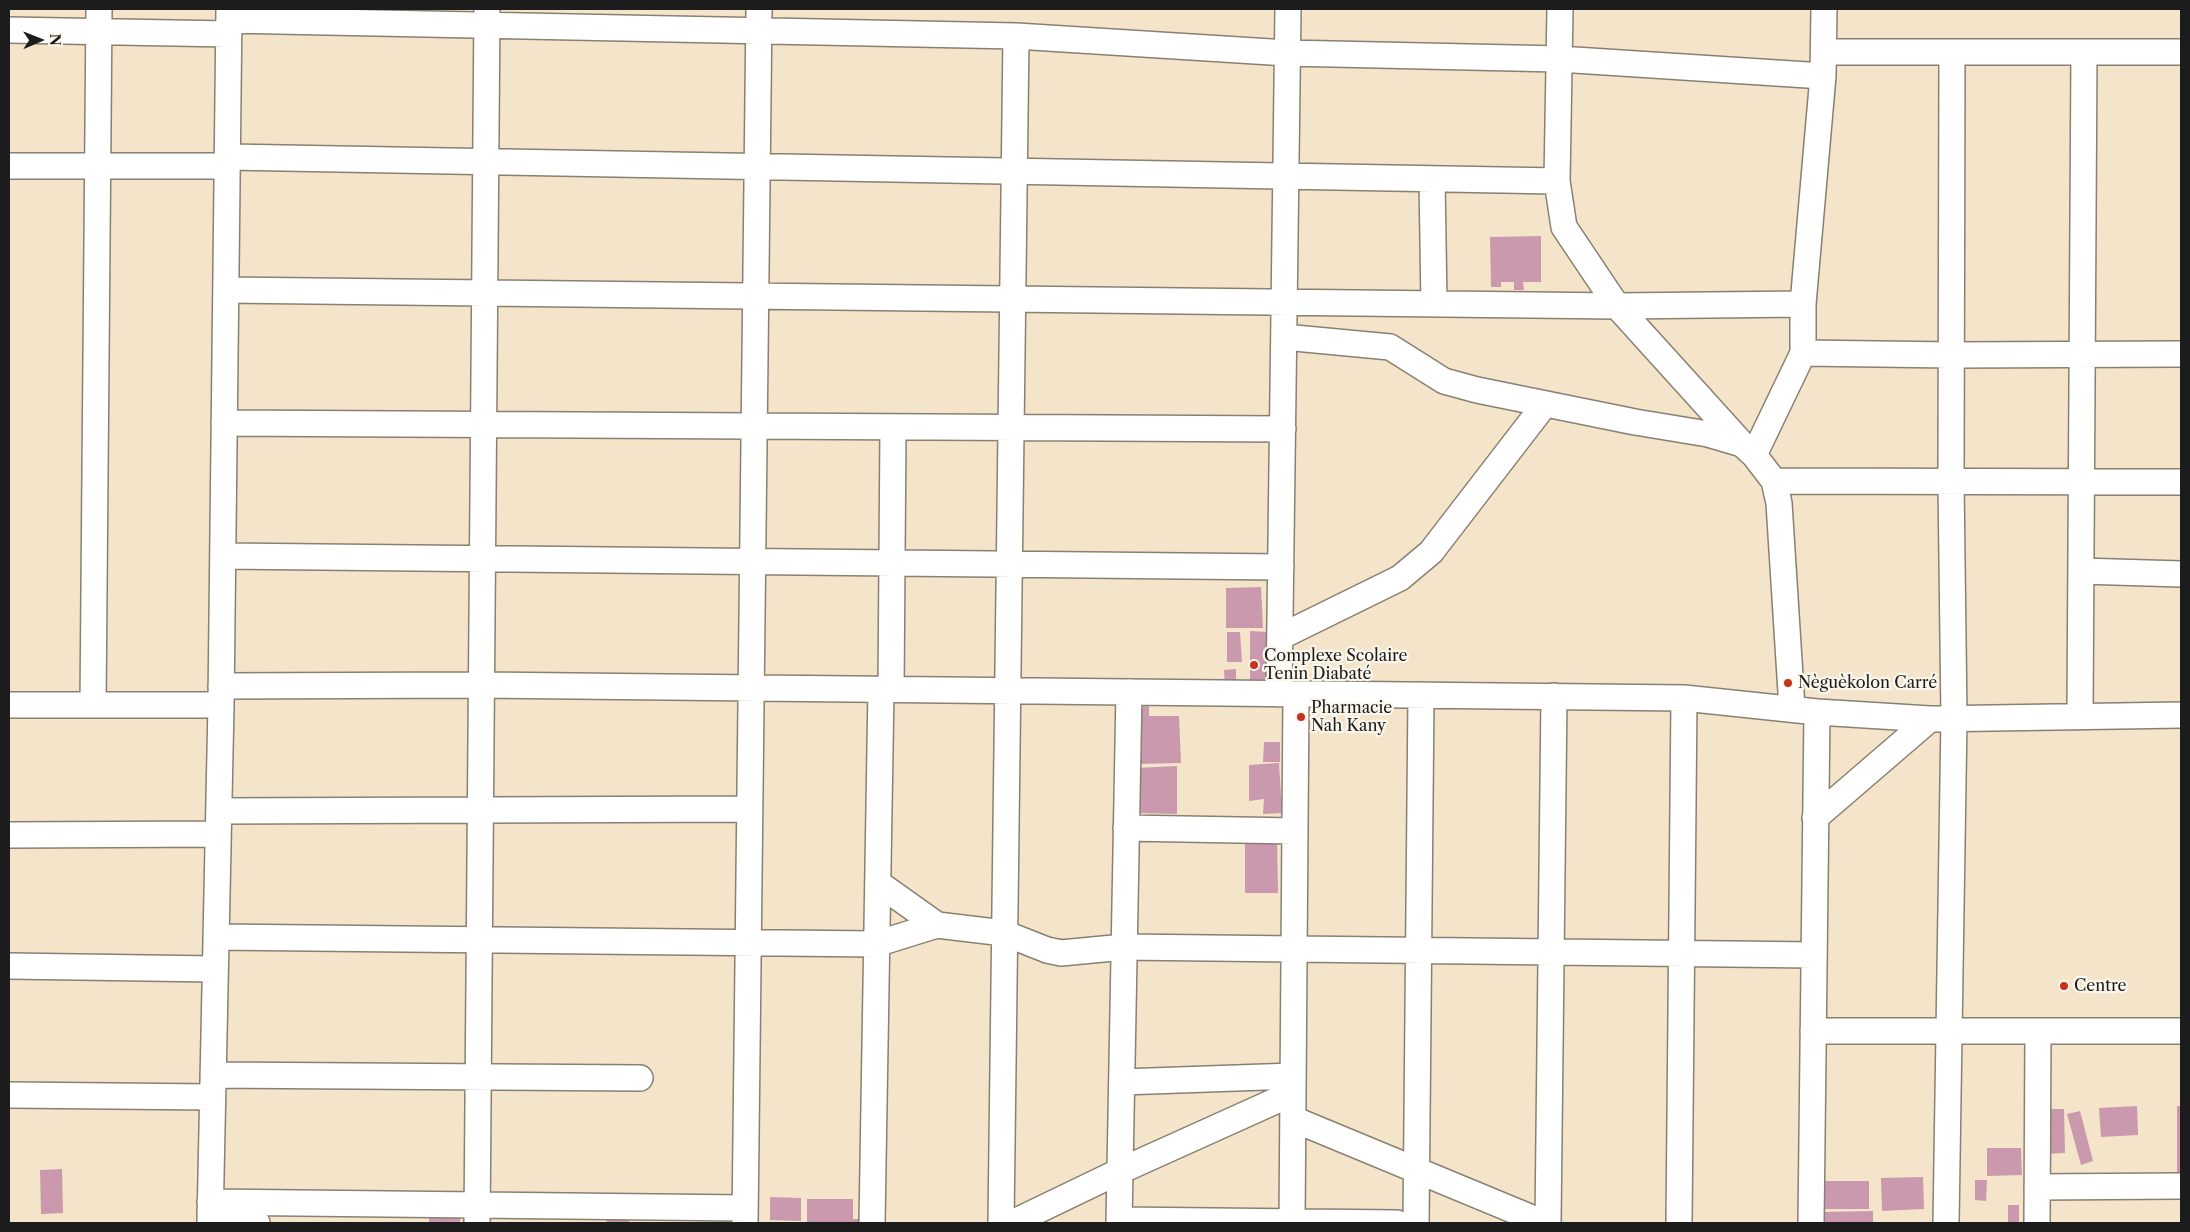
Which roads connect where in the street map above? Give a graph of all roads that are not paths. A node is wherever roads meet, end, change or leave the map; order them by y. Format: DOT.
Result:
graph roads {
  1 [pos="1288,9"];
  2 [pos="1560,9"];
  3 [pos="1824,9"];
  4 [pos="487,17"];
  5 [pos="99,20"];
  6 [pos="759,20"];
  7 [pos="229,21"];
  8 [pos="9,30"];
  9 [pos="1016,36"];
  10 [pos="1952,52"];
  11 [pos="2084,52"];
  12 [pos="2181,52"];
  13 [pos="1287,53"];
  14 [pos="1559,59"];
  15 [pos="1824,64"];
  16 [pos="228,162"];
  17 [pos="486,162"];
  18 [pos="9,166"];
  19 [pos="98,166"];
  20 [pos="757,167"];
  21 [pos="1014,172"];
  22 [pos="1286,176"];
  23 [pos="1432,179"];
  24 [pos="1557,181"];
  25 [pos="226,290"];
  26 [pos="484,292"];
  27 [pos="756,295"];
  28 [pos="1012,298"];
  29 [pos="1285,302"];
  30 [pos="1434,304"];
  31 [pos="1803,304"];
  32 [pos="1617,306"];
  33 [pos="1284,337"];
  34 [pos="1803,352"];
  35 [pos="2082,354"];
  36 [pos="2181,354"];
  37 [pos="1952,355"];
  38 [pos="1545,404"];
  39 [pos="224,423"];
  40 [pos="483,424"];
  41 [pos="754,426"];
  42 [pos="893,427"];
  43 [pos="1011,428"];
  44 [pos="1283,429"];
  45 [pos="1748,450"];
  46 [pos="1774,481"];
  47 [pos="1951,482"];
  48 [pos="2081,482"];
  49 [pos="2181,482"];
  50 [pos="223,556"];
  51 [pos="482,559"];
  52 [pos="752,562"];
  53 [pos="892,563"];
  54 [pos="1009,564"];
  55 [pos="1281,567"];
  56 [pos="2081,571"];
  57 [pos="2181,574"];
  58 [pos="1280,637"];
  59 [pos="481,685"];
  60 [pos="751,688"];
  61 [pos="886,690"];
  62 [pos="1008,691"];
  63 [pos="1129,692"];
  64 [pos="1287,694"];
  65 [pos="221,695"];
  66 [pos="1421,695"];
  67 [pos="1554,696"];
  68 [pos="1684,698"];
  69 [pos="9,704"];
  70 [pos="93,705"];
  71 [pos="1792,708"];
  72 [pos="1817,712"];
  73 [pos="2080,715"];
  74 [pos="2181,715"];
  75 [pos="1942,718"];
  76 [pos="749,809"];
  77 [pos="480,810"];
  78 [pos="1815,818"];
  79 [pos="218,823"];
  80 [pos="1126,828"];
  81 [pos="1295,831"];
  82 [pos="9,835"];
  83 [pos="878,883"];
  84 [pos="937,925"];
  85 [pos="1004,934"];
  86 [pos="216,937"];
  87 [pos="479,940"];
  88 [pos="748,943"];
  89 [pos="876,944"];
  90 [pos="1124,947"];
  91 [pos="1294,949"];
  92 [pos="1419,950"];
  93 [pos="1551,952"];
  94 [pos="1682,954"];
  95 [pos="1814,955"];
  96 [pos="9,966"];
  97 [pos="215,969"];
  98 [pos="1813,1031"];
  99 [pos="1948,1031"];
  100 [pos="2038,1031"];
  101 [pos="2181,1031"];
  102 [pos="478,1076"];
  103 [pos="640,1078"];
  104 [pos="1122,1082"];
  105 [pos="1293,1085"];
  106 [pos="213,1086"];
  107 [pos="9,1095"];
  108 [pos="1293,1119"];
  109 [pos="1416,1170"];
  110 [pos="1120,1171"];
  111 [pos="2181,1186"];
  112 [pos="2037,1187"];
  113 [pos="210,1212"];
  114 [pos="477,1214"];
  115 [pos="745,1215"];
  116 [pos="1119,1222"];
  117 [pos="257,1223"];
  118 [pos="872,1223"];
  119 [pos="1001,1223"];
  120 [pos="1012,1223"];
  121 [pos="1292,1223"];
  122 [pos="1396,1223"];
  123 [pos="1416,1223"];
  124 [pos="1546,1223"];
  125 [pos="1679,1223"];
  126 [pos="1811,1223"];
  127 [pos="1946,1223"];
  128 [pos="2038,1223"];
  1 -- 13 [label="street"];
  2 -- 14 [label="street"];
  3 -- 15 [label="street"];
  4 -- 6 [label="street"];
  4 -- 7 [label="street"];
  4 -- 17 [label="street"];
  5 -- 7 [label="street"];
  5 -- 8 [label="street"];
  5 -- 19 [label="street"];
  6 -- 9 [label="street"];
  6 -- 20 [label="street"];
  7 -- 16 [label="street"];
  9 -- 13 [label="street"];
  9 -- 21 [label="street"];
  10 -- 11 [label="street"];
  10 -- 15 [label="street"];
  10 -- 37 [label="street"];
  11 -- 12 [label="street"];
  11 -- 35 [label="street"];
  13 -- 14 [label="street"];
  13 -- 22 [label="street"];
  14 -- 15 [label="street"];
  14 -- 24 [label="street"];
  15 -- 31 [label="street"];
  16 -- 17 [label="street"];
  16 -- 19 [label="street"];
  16 -- 25 [label="street"];
  17 -- 20 [label="street"];
  17 -- 26 [label="street"];
  18 -- 19 [label="street"];
  19 -- 70 [label="street"];
  20 -- 21 [label="street"];
  20 -- 27 [label="street"];
  21 -- 22 [label="street"];
  21 -- 28 [label="street"];
  22 -- 23 [label="street"];
  22 -- 29 [label="street"];
  23 -- 24 [label="street"];
  23 -- 30 [label="street"];
  24 -- 32 [label="street"];
  25 -- 26 [label="street"];
  25 -- 39 [label="street"];
  26 -- 27 [label="street"];
  26 -- 40 [label="street"];
  27 -- 28 [label="street"];
  27 -- 41 [label="street"];
  28 -- 29 [label="street"];
  28 -- 43 [label="street"];
  29 -- 30 [label="street"];
  29 -- 33 [label="street"];
  30 -- 32 [label="street"];
  31 -- 32 [label="street"];
  31 -- 34 [label="street"];
  32 -- 45 [label="street"];
  33 -- 38 [label="street"];
  33 -- 44 [label="street"];
  34 -- 37 [label="street"];
  34 -- 45 [label="street"];
  35 -- 36 [label="street"];
  35 -- 37 [label="street"];
  35 -- 48 [label="street"];
  37 -- 47 [label="street"];
  38 -- 45 [label="street"];
  38 -- 58 [label="street"];
  39 -- 40 [label="street"];
  39 -- 50 [label="street"];
  40 -- 41 [label="street"];
  40 -- 51 [label="street"];
  41 -- 42 [label="street"];
  41 -- 52 [label="street"];
  42 -- 43 [label="street"];
  42 -- 53 [label="street"];
  43 -- 44 [label="street"];
  43 -- 54 [label="street"];
  44 -- 55 [label="street"];
  45 -- 46 [label="street"];
  46 -- 47 [label="street"];
  46 -- 71 [label="street"];
  47 -- 48 [label="street"];
  47 -- 75 [label="street"];
  48 -- 49 [label="street"];
  48 -- 56 [label="street"];
  50 -- 51 [label="street"];
  50 -- 65 [label="street"];
  51 -- 52 [label="street"];
  51 -- 59 [label="street"];
  52 -- 53 [label="street"];
  52 -- 60 [label="street"];
  53 -- 54 [label="street"];
  53 -- 61 [label="street"];
  54 -- 55 [label="street"];
  54 -- 62 [label="street"];
  55 -- 58 [label="street"];
  56 -- 57 [label="street"];
  56 -- 73 [label="street"];
  58 -- 64 [label="street"];
  59 -- 60 [label="street"];
  59 -- 65 [label="street"];
  59 -- 77 [label="street"];
  60 -- 61 [label="street"];
  60 -- 76 [label="street"];
  61 -- 62 [label="street"];
  61 -- 83 [label="street"];
  62 -- 63 [label="street"];
  62 -- 85 [label="street"];
  63 -- 64 [label="street"];
  63 -- 80 [label="street"];
  64 -- 66 [label="street"];
  64 -- 81 [label="street"];
  65 -- 70 [label="street"];
  65 -- 79 [label="street"];
  66 -- 67 [label="street"];
  66 -- 92 [label="street"];
  67 -- 68 [label="street"];
  67 -- 93 [label="street"];
  68 -- 71 [label="street"];
  68 -- 94 [label="street"];
  69 -- 70 [label="street"];
  71 -- 72 [label="street"];
  72 -- 75 [label="street"];
  72 -- 78 [label="street"];
  73 -- 74 [label="street"];
  73 -- 75 [label="street"];
  75 -- 78 [label="street"];
  75 -- 99 [label="street"];
  76 -- 77 [label="street"];
  76 -- 88 [label="street"];
  77 -- 79 [label="street"];
  77 -- 87 [label="street"];
  78 -- 95 [label="street"];
  79 -- 82 [label="street"];
  79 -- 86 [label="street"];
  80 -- 81 [label="street"];
  80 -- 90 [label="street"];
  81 -- 91 [label="street"];
  83 -- 84 [label="street"];
  83 -- 89 [label="street"];
  84 -- 85 [label="street"];
  84 -- 89 [label="street"];
  85 -- 90 [label="street"];
  85 -- 119 [label="street"];
  86 -- 87 [label="street"];
  86 -- 97 [label="street"];
  87 -- 88 [label="street"];
  87 -- 102 [label="street"];
  88 -- 89 [label="street"];
  88 -- 115 [label="street"];
  89 -- 118 [label="street"];
  90 -- 91 [label="street"];
  90 -- 104 [label="street"];
  91 -- 92 [label="street"];
  91 -- 105 [label="street"];
  92 -- 93 [label="street"];
  92 -- 109 [label="street"];
  93 -- 94 [label="street"];
  93 -- 124 [label="street"];
  94 -- 95 [label="street"];
  94 -- 125 [label="street"];
  95 -- 98 [label="street"];
  96 -- 97 [label="street"];
  97 -- 106 [label="street"];
  98 -- 99 [label="street"];
  98 -- 126 [label="street"];
  99 -- 100 [label="street"];
  99 -- 127 [label="street"];
  100 -- 101 [label="street"];
  100 -- 112 [label="street"];
  102 -- 103 [label="street"];
  102 -- 106 [label="street"];
  102 -- 114 [label="street"];
  104 -- 105 [label="street"];
  104 -- 110 [label="street"];
  105 -- 108 [label="street"];
  105 -- 110 [label="street"];
  106 -- 107 [label="street"];
  106 -- 113 [label="street"];
  108 -- 109 [label="street"];
  108 -- 121 [label="street"];
  109 -- 123 [label="street"];
  109 -- 124 [label="street"];
  110 -- 116 [label="street"];
  110 -- 120 [label="street"];
  111 -- 112 [label="street"];
  112 -- 128 [label="street"];
  113 -- 114 [label="street"];
  113 -- 117 [label="street"];
  114 -- 115 [label="street"];
  116 -- 121 [label="street"];
  121 -- 122 [label="street"];
}
